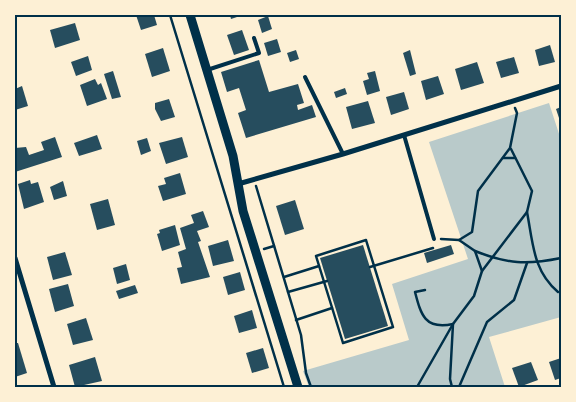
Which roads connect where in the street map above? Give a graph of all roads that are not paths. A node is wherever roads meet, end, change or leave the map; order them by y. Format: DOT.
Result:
graph roads {
  1 [pos="190,15"];
  2 [pos="254,38"];
  3 [pos="207,70"];
  4 [pos="305,77"];
  5 [pos="561,86"];
  6 [pos="404,135"];
  7 [pos="343,154"];
  8 [pos="238,184"];
  9 [pos="434,239"];
  10 [pos="15,258"];
  11 [pos="54,387"];
  12 [pos="298,387"];
  1 -- 3 [label="street"];
  2 -- 3 [label="lane"];
  3 -- 8 [label="street"];
  4 -- 7 [label="lane"];
  5 -- 6 [label="street"];
  6 -- 7 [label="street"];
  6 -- 9 [label="lane"];
  7 -- 8 [label="street"];
  8 -- 12 [label="street"];
  10 -- 11 [label="street"];
}
